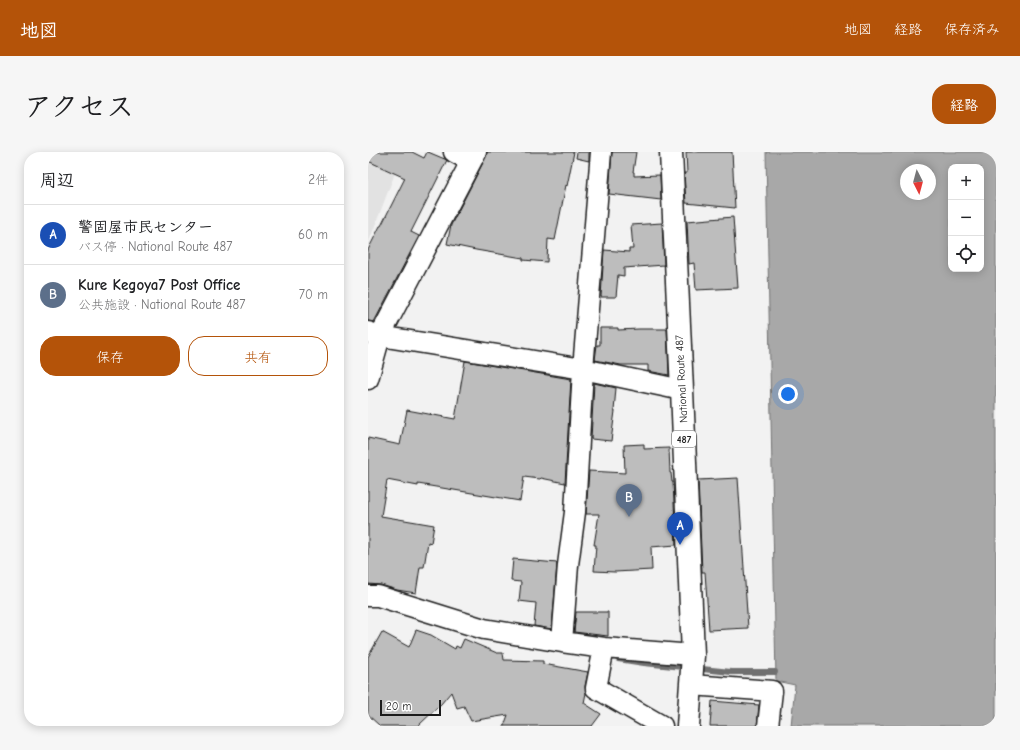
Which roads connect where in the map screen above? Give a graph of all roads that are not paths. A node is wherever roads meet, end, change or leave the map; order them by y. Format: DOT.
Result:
graph roads {
  1 [pos="601,152"];
  2 [pos="671,152"];
  3 [pos="467,155"];
  4 [pos="374,334"];
  5 [pos="583,369"];
  6 [pos="368,379"];
  7 [pos="682,390"];
  8 [pos="368,596"];
  9 [pos="562,642"];
  10 [pos="604,648"];
  11 [pos="693,655"];
  12 [pos="691,685"];
  13 [pos="662,726"];
  14 [pos="688,726"];
  15 [pos="768,726"];
  1 -- 5 [label="street"];
  2 -- 7 [label="highway, National Route 487 / 487"];
  3 -- 4 [label="street"];
  4 -- 5 [label="street"];
  4 -- 6 [label="street"];
  5 -- 7 [label="street"];
  5 -- 9 [label="street"];
  7 -- 11 [label="highway, National Route 487 / 487"];
  8 -- 9 [label="street"];
  9 -- 10 [label="street"];
  10 -- 11 [label="street"];
  10 -- 13 [label="street"];
  11 -- 12 [label="highway, National Route 487 / 487"];
  12 -- 14 [label="highway, National Route 487 / 487"];
  12 -- 15 [label="street"];
}
